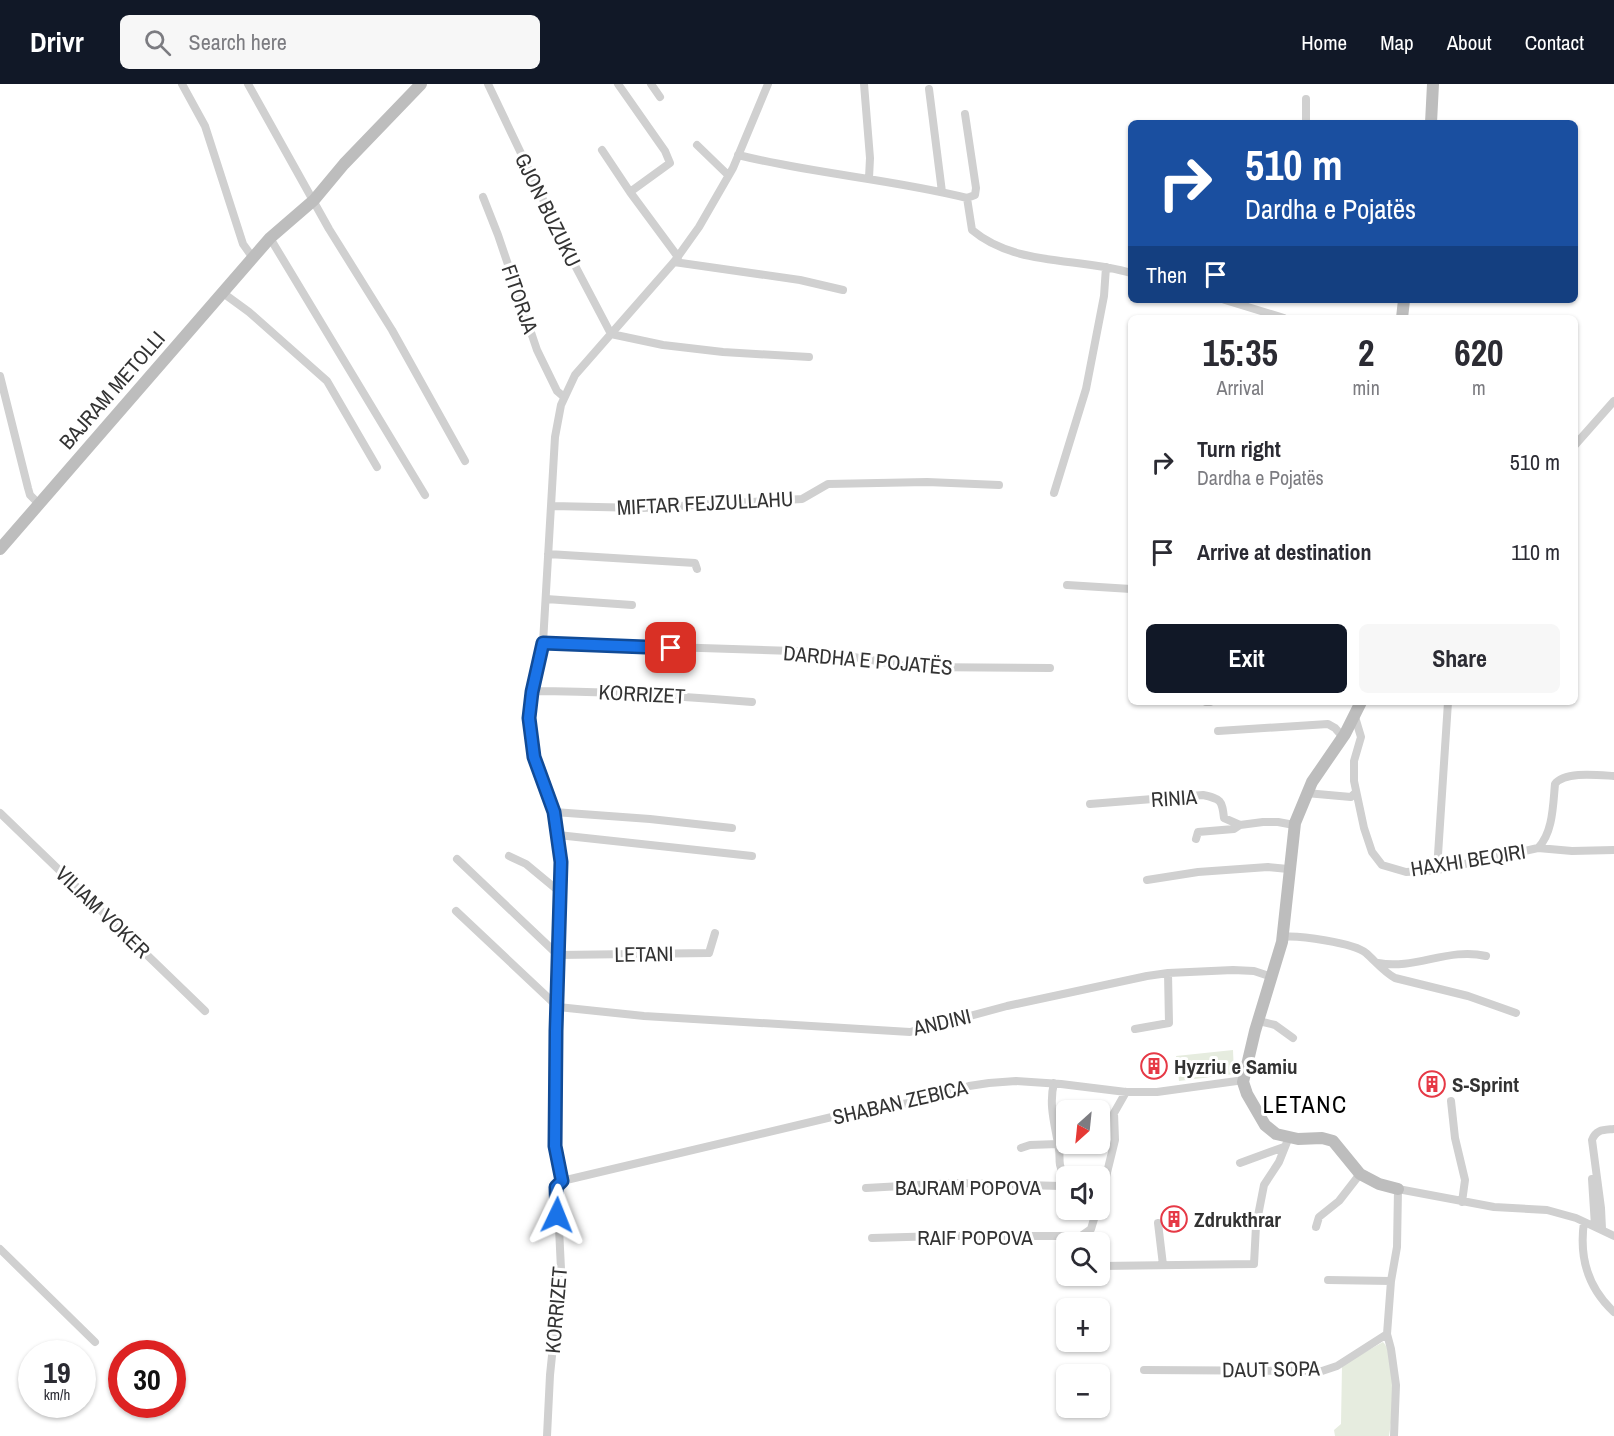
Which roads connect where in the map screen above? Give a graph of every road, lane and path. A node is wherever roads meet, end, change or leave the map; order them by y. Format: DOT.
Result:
graph roads {
  1 [pos="182,84"];
  2 [pos="248,84"];
  3 [pos="421,84"];
  4 [pos="488,84"];
  5 [pos="618,84"];
  6 [pos="651,84"];
  7 [pos="768,84"];
  8 [pos="864,84"];
  9 [pos="1433,84"];
  10 [pos="929,89"];
  11 [pos="660,97"];
  12 [pos="1306,99"];
  13 [pos="965,114"];
  14 [pos="1306,120"];
  15 [pos="1431,120"];
  16 [pos="696,145"];
  17 [pos="602,150"];
  18 [pos="738,155"];
  19 [pos="728,175"];
  20 [pos="869,178"];
  21 [pos="630,192"];
  22 [pos="942,192"];
  23 [pos="483,197"];
  24 [pos="967,198"];
  25 [pos="314,200"];
  26 [pos="270,238"];
  27 [pos="253,258"];
  28 [pos="676,260"];
  29 [pos="1106,267"];
  30 [pos="1128,272"];
  31 [pos="843,290"];
  32 [pos="223,293"];
  33 [pos="1235,303"];
  34 [pos="1274,315"];
  35 [pos="611,334"];
  36 [pos="809,357"];
  37 [pos="0,376"];
  38 [pos="564,397"];
  39 [pos="1614,402"];
  40 [pos="1578,442"];
  41 [pos="465,461"];
  42 [pos="377,467"];
  43 [pos="999,485"];
  44 [pos="1054,493"];
  45 [pos="425,495"];
  46 [pos="39,504"];
  47 [pos="552,506"];
  48 [pos="0,549"];
  49 [pos="548,554"];
  50 [pos="698,569"];
  51 [pos="1067,585"];
  52 [pos="1128,589"];
  53 [pos="546,598"];
  54 [pos="632,605"];
  55 [pos="543,643"];
  56 [pos="1050,668"];
  57 [pos="532,692"];
  58 [pos="752,702"];
  59 [pos="1360,705"];
  60 [pos="1448,705"];
  61 [pos="1355,717"];
  62 [pos="1218,731"];
  63 [pos="1343,737"];
  64 [pos="1614,776"];
  65 [pos="1356,792"];
  66 [pos="1306,794"];
  67 [pos="1090,804"];
  68 [pos="554,812"];
  69 [pos="0,813"];
  70 [pos="1240,825"];
  71 [pos="1294,825"];
  72 [pos="732,828"];
  73 [pos="558,835"];
  74 [pos="1196,839"];
  75 [pos="1538,848"];
  76 [pos="1614,850"];
  77 [pos="509,856"];
  78 [pos="752,856"];
  79 [pos="457,859"];
  80 [pos="1288,869"];
  81 [pos="1437,870"];
  82 [pos="1147,880"];
  83 [pos="561,893"];
  84 [pos="456,911"];
  85 [pos="715,933"];
  86 [pos="1282,937"];
  87 [pos="558,955"];
  88 [pos="1486,956"];
  89 [pos="1378,963"];
  90 [pos="1168,973"];
  91 [pos="1272,977"];
  92 [pos="558,1007"];
  93 [pos="205,1011"];
  94 [pos="1516,1013"];
  95 [pos="1259,1021"];
  96 [pos="1135,1029"];
  97 [pos="1293,1038"];
  98 [pos="1244,1080"];
  99 [pos="1054,1083"];
  100 [pos="1126,1092"];
  101 [pos="1451,1101"];
  102 [pos="1614,1129"];
  103 [pos="1056,1132"];
  104 [pos="1587,1135"];
  105 [pos="1286,1142"];
  106 [pos="1056,1144"];
  107 [pos="1021,1148"];
  108 [pos="1058,1154"];
  109 [pos="1240,1163"];
  110 [pos="1109,1166"];
  111 [pos="1360,1174"];
  112 [pos="562,1181"];
  113 [pos="866,1188"];
  114 [pos="1404,1191"];
  115 [pos="1462,1202"];
  116 [pos="1094,1220"];
  117 [pos="1584,1222"];
  118 [pos="1158,1223"];
  119 [pos="1316,1227"];
  120 [pos="1598,1228"];
  121 [pos="1614,1236"];
  122 [pos="872,1238"];
  123 [pos="0,1249"];
  124 [pos="1163,1265"];
  125 [pos="1110,1266"];
  126 [pos="1328,1280"];
  127 [pos="1391,1281"];
  128 [pos="1614,1312"];
  129 [pos="1387,1334"];
  130 [pos="93,1340"];
  131 [pos="1144,1370"];
  132 [pos="547,1436"];
  133 [pos="1394,1436"];
  1 -- 27 [label="street"];
  2 -- 25 [label="street"];
  3 -- 25 [label="street, BAJRAM METOLLI"];
  4 -- 35 [label="street, GJON BUZUKU"];
  5 -- 21 [label="street"];
  6 -- 11 [label="street"];
  7 -- 18 [label="street"];
  8 -- 20 [label="street"];
  9 -- 15 [label="street"];
  10 -- 22 [label="street"];
  12 -- 14 [label="street"];
  13 -- 24 [label="street"];
  16 -- 19 [label="street"];
  17 -- 21 [label="street"];
  18 -- 19 [label="street"];
  18 -- 20 [label="street"];
  19 -- 28 [label="street"];
  20 -- 22 [label="street"];
  21 -- 28 [label="street"];
  22 -- 24 [label="street"];
  23 -- 38 [label="street, FITORJA"];
  24 -- 29 [label="street"];
  25 -- 26 [label="street, BAJRAM METOLLI"];
  25 -- 41 [label="street"];
  26 -- 27 [label="street, BAJRAM METOLLI"];
  26 -- 45 [label="street"];
  27 -- 32 [label="street, BAJRAM METOLLI"];
  28 -- 31 [label="street"];
  28 -- 35 [label="street"];
  29 -- 30 [label="street"];
  29 -- 44 [label="street"];
  32 -- 42 [label="street"];
  32 -- 46 [label="street, BAJRAM METOLLI"];
  33 -- 34 [label="street"];
  35 -- 36 [label="street"];
  35 -- 38 [label="street"];
  37 -- 46 [label="street"];
  38 -- 47 [label="street"];
  39 -- 40 [label="street"];
  43 -- 47 [label="street, MIFTAR FEJZULLAHU"];
  46 -- 48 [label="street, BAJRAM METOLLI"];
  47 -- 49 [label="street"];
  49 -- 50 [label="street"];
  49 -- 53 [label="street"];
  51 -- 52 [label="street"];
  53 -- 54 [label="street"];
  53 -- 55 [label="street"];
  55 -- 56 [label="street, DARDHA E POJATËS"];
  55 -- 57 [label="street, KORRIZET"];
  57 -- 58 [label="street, KORRIZET"];
  57 -- 68 [label="street, KORRIZET"];
  59 -- 61 [label="street"];
  60 -- 81 [label="street"];
  61 -- 63 [label="street"];
  61 -- 65 [label="street, HAXHI BEQIRI"];
  62 -- 63 [label="street"];
  63 -- 66 [label="street"];
  64 -- 75 [label="street, HAXHI BEQIRI"];
  65 -- 66 [label="street"];
  65 -- 81 [label="street, HAXHI BEQIRI"];
  66 -- 71 [label="street"];
  67 -- 70 [label="street, RINIA"];
  68 -- 72 [label="street"];
  68 -- 73 [label="street, KORRIZET"];
  69 -- 93 [label="street, VILIAM VOKER"];
  70 -- 71 [label="street, RINIA"];
  70 -- 74 [label="street, RINIA"];
  71 -- 80 [label="street"];
  73 -- 78 [label="street"];
  73 -- 83 [label="street, KORRIZET"];
  75 -- 76 [label="street"];
  75 -- 81 [label="street, HAXHI BEQIRI"];
  77 -- 83 [label="street"];
  79 -- 87 [label="street"];
  80 -- 82 [label="street"];
  80 -- 86 [label="street"];
  83 -- 87 [label="street, KORRIZET"];
  84 -- 92 [label="street"];
  85 -- 87 [label="street, LETANI"];
  86 -- 89 [label="street"];
  86 -- 91 [label="street"];
  87 -- 92 [label="street, KORRIZET"];
  88 -- 89 [label="street"];
  89 -- 94 [label="street"];
  90 -- 91 [label="street, ANDINI"];
  90 -- 92 [label="street, ANDINI"];
  90 -- 96 [label="street"];
  91 -- 95 [label="street"];
  92 -- 112 [label="street, KORRIZET"];
  95 -- 97 [label="street"];
  95 -- 98 [label="street"];
  98 -- 100 [label="street, SHABAN ZEBICA"];
  98 -- 105 [label="street"];
  99 -- 100 [label="street, SHABAN ZEBICA"];
  99 -- 103 [label="street, BAJRAM POPOVA"];
  99 -- 112 [label="street, SHABAN ZEBICA"];
  100 -- 110 [label="street"];
  101 -- 115 [label="street"];
  102 -- 120 [label="street"];
  104 -- 120 [label="street"];
  105 -- 109 [label="street"];
  105 -- 111 [label="street"];
  105 -- 124 [label="street"];
  106 -- 107 [label="street, BAJRAM POPOVA"];
  108 -- 113 [label="street, BAJRAM POPOVA"];
  111 -- 114 [label="street"];
  111 -- 119 [label="street"];
  112 -- 132 [label="street, KORRIZET"];
  114 -- 115 [label="street"];
  114 -- 127 [label="street"];
  115 -- 117 [label="street"];
  116 -- 122 [label="street, RAIF POPOVA"];
  117 -- 120 [label="street"];
  117 -- 128 [label="street"];
  118 -- 124 [label="street"];
  120 -- 121 [label="street"];
  123 -- 130 [label="street"];
  124 -- 125 [label="street"];
  126 -- 127 [label="street"];
  127 -- 129 [label="street"];
  129 -- 131 [label="street, DAUT SOPA"];
  129 -- 133 [label="street"];
}
